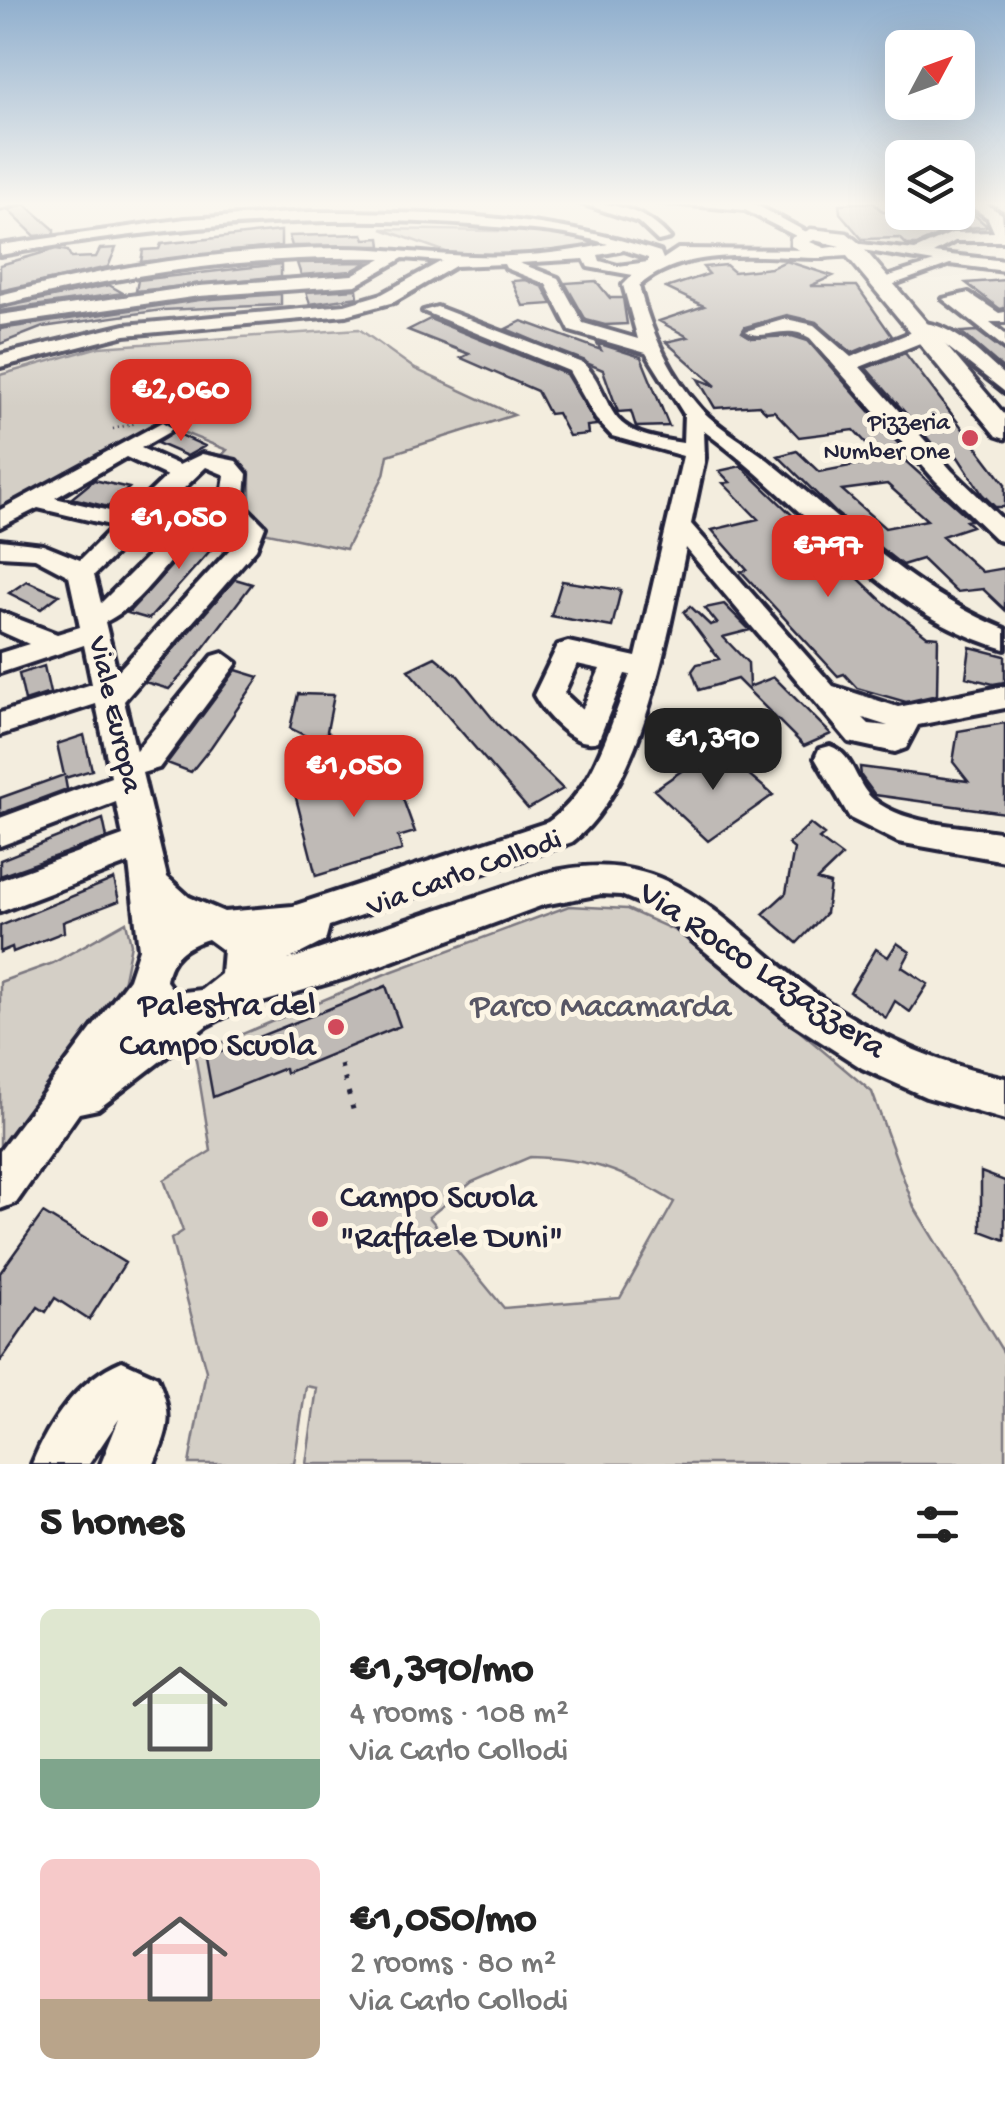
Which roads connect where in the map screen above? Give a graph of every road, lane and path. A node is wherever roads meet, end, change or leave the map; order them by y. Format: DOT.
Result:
graph roads {
  1 [pos="46,270"];
  2 [pos="166,270"];
  3 [pos="372,270"];
  4 [pos="389,270"];
  5 [pos="422,270"];
  6 [pos="459,270"];
  7 [pos="524,270"];
  8 [pos="611,270"];
  9 [pos="647,270"];
  10 [pos="656,270"];
  11 [pos="879,270"];
  12 [pos="922,270"];
  13 [pos="19,276"];
  14 [pos="638,277"];
  15 [pos="433,279"];
  16 [pos="883,283"];
  17 [pos="314,288"];
  18 [pos="0,300"];
  19 [pos="430,310"];
  20 [pos="370,311"];
  21 [pos="1005,317"];
  22 [pos="0,320"];
  23 [pos="755,332"];
  24 [pos="923,332"];
  25 [pos="1005,343"];
  26 [pos="653,348"];
  27 [pos="964,350"];
  28 [pos="0,364"];
  29 [pos="848,365"];
  30 [pos="1005,386"];
  31 [pos="694,414"];
  32 [pos="153,425"];
  33 [pos="113,429"];
  34 [pos="1005,431"];
  35 [pos="126,449"];
  36 [pos="694,452"];
  37 [pos="181,474"];
  38 [pos="34,500"];
  39 [pos="232,507"];
  40 [pos="0,520"];
  41 [pos="134,524"];
  42 [pos="682,528"];
  43 [pos="1005,534"];
  44 [pos="0,548"];
  45 [pos="81,573"];
  46 [pos="0,621"];
  47 [pos="92,625"];
  48 [pos="1005,640"];
  49 [pos="55,644"];
  50 [pos="0,663"];
  51 [pos="223,663"];
  52 [pos="632,666"];
  53 [pos="109,694"];
  54 [pos="1005,696"];
  55 [pos="0,724"];
  56 [pos="830,758"];
  57 [pos="125,776"];
  58 [pos="0,832"];
  59 [pos="142,844"];
  60 [pos="1005,846"];
  61 [pos="151,885"];
  62 [pos="0,896"];
  63 [pos="214,926"];
  64 [pos="152,968"];
  65 [pos="235,982"];
  66 [pos="192,1014"];
  67 [pos="341,1066"];
  68 [pos="1005,1099"];
  69 [pos="60,1110"];
  70 [pos="354,1113"];
  71 [pos="0,1187"];
  72 [pos="58,1464"];
  73 [pos="128,1464"];
  1 -- 13 [label="street"];
  2 -- 18 [label="street"];
  3 -- 22 [label="street"];
  4 -- 17 [label="street"];
  5 -- 15 [label="street"];
  6 -- 15 [label="street"];
  7 -- 26 [label="street"];
  8 -- 14 [label="street"];
  9 -- 14 [label="street"];
  10 -- 14 [label="street"];
  11 -- 16 [label="main road"];
  12 -- 16 [label="street"];
  14 -- 26 [label="street"];
  15 -- 19 [label="street"];
  15 -- 20 [label="street"];
  15 -- 28 [label="street"];
  16 -- 24 [label="main road"];
  19 -- 20 [label="street"];
  19 -- 36 [label="street"];
  20 -- 28 [label="street"];
  21 -- 25 [label="street"];
  23 -- 29 [label="street"];
  24 -- 27 [label="street"];
  24 -- 29 [label="street"];
  24 -- 34 [label="main road"];
  25 -- 27 [label="street"];
  26 -- 31 [label="street"];
  27 -- 30 [label="street"];
  29 -- 43 [label="street"];
  31 -- 36 [label="street, Via Carlo Collodi"];
  31 -- 48 [label="street"];
  32 -- 33 [label="path"];
  32 -- 35 [label="street"];
  35 -- 37 [label="street"];
  35 -- 38 [label="street"];
  36 -- 42 [label="street, Via Carlo Collodi"];
  37 -- 39 [label="street"];
  37 -- 41 [label="street"];
  38 -- 40 [label="street"];
  38 -- 41 [label="street"];
  39 -- 47 [label="street"];
  39 -- 53 [label="street"];
  41 -- 45 [label="street"];
  42 -- 52 [label="street, Via Carlo Collodi"];
  42 -- 54 [label="street"];
  44 -- 45 [label="street"];
  45 -- 47 [label="street, Viale Europa"];
  46 -- 49 [label="street"];
  47 -- 49 [label="street"];
  47 -- 53 [label="street, Viale Europa"];
  49 -- 50 [label="street"];
  51 -- 57 [label="street"];
  52 -- 63 [label="street, Via Carlo Collodi"];
  52 -- 65 [label="street, Via Carlo Collodi"];
  53 -- 55 [label="street"];
  53 -- 57 [label="street, Viale Europa"];
  56 -- 60 [label="street"];
  57 -- 58 [label="street"];
  57 -- 59 [label="street, Viale Europa"];
  59 -- 61 [label="street, Viale Europa"];
  59 -- 62 [label="street"];
  61 -- 63 [label="street"];
  61 -- 64 [label="street, Viale Europa"];
  63 -- 64 [label="street"];
  63 -- 65 [label="street"];
  64 -- 66 [label="street"];
  64 -- 69 [label="street"];
  65 -- 66 [label="street"];
  65 -- 68 [label="street, Via Rocco Lazazzera"];
  66 -- 69 [label="street"];
  67 -- 70 [label="path"];
  69 -- 71 [label="street"];
  72 -- 73 [label="street"];
}
